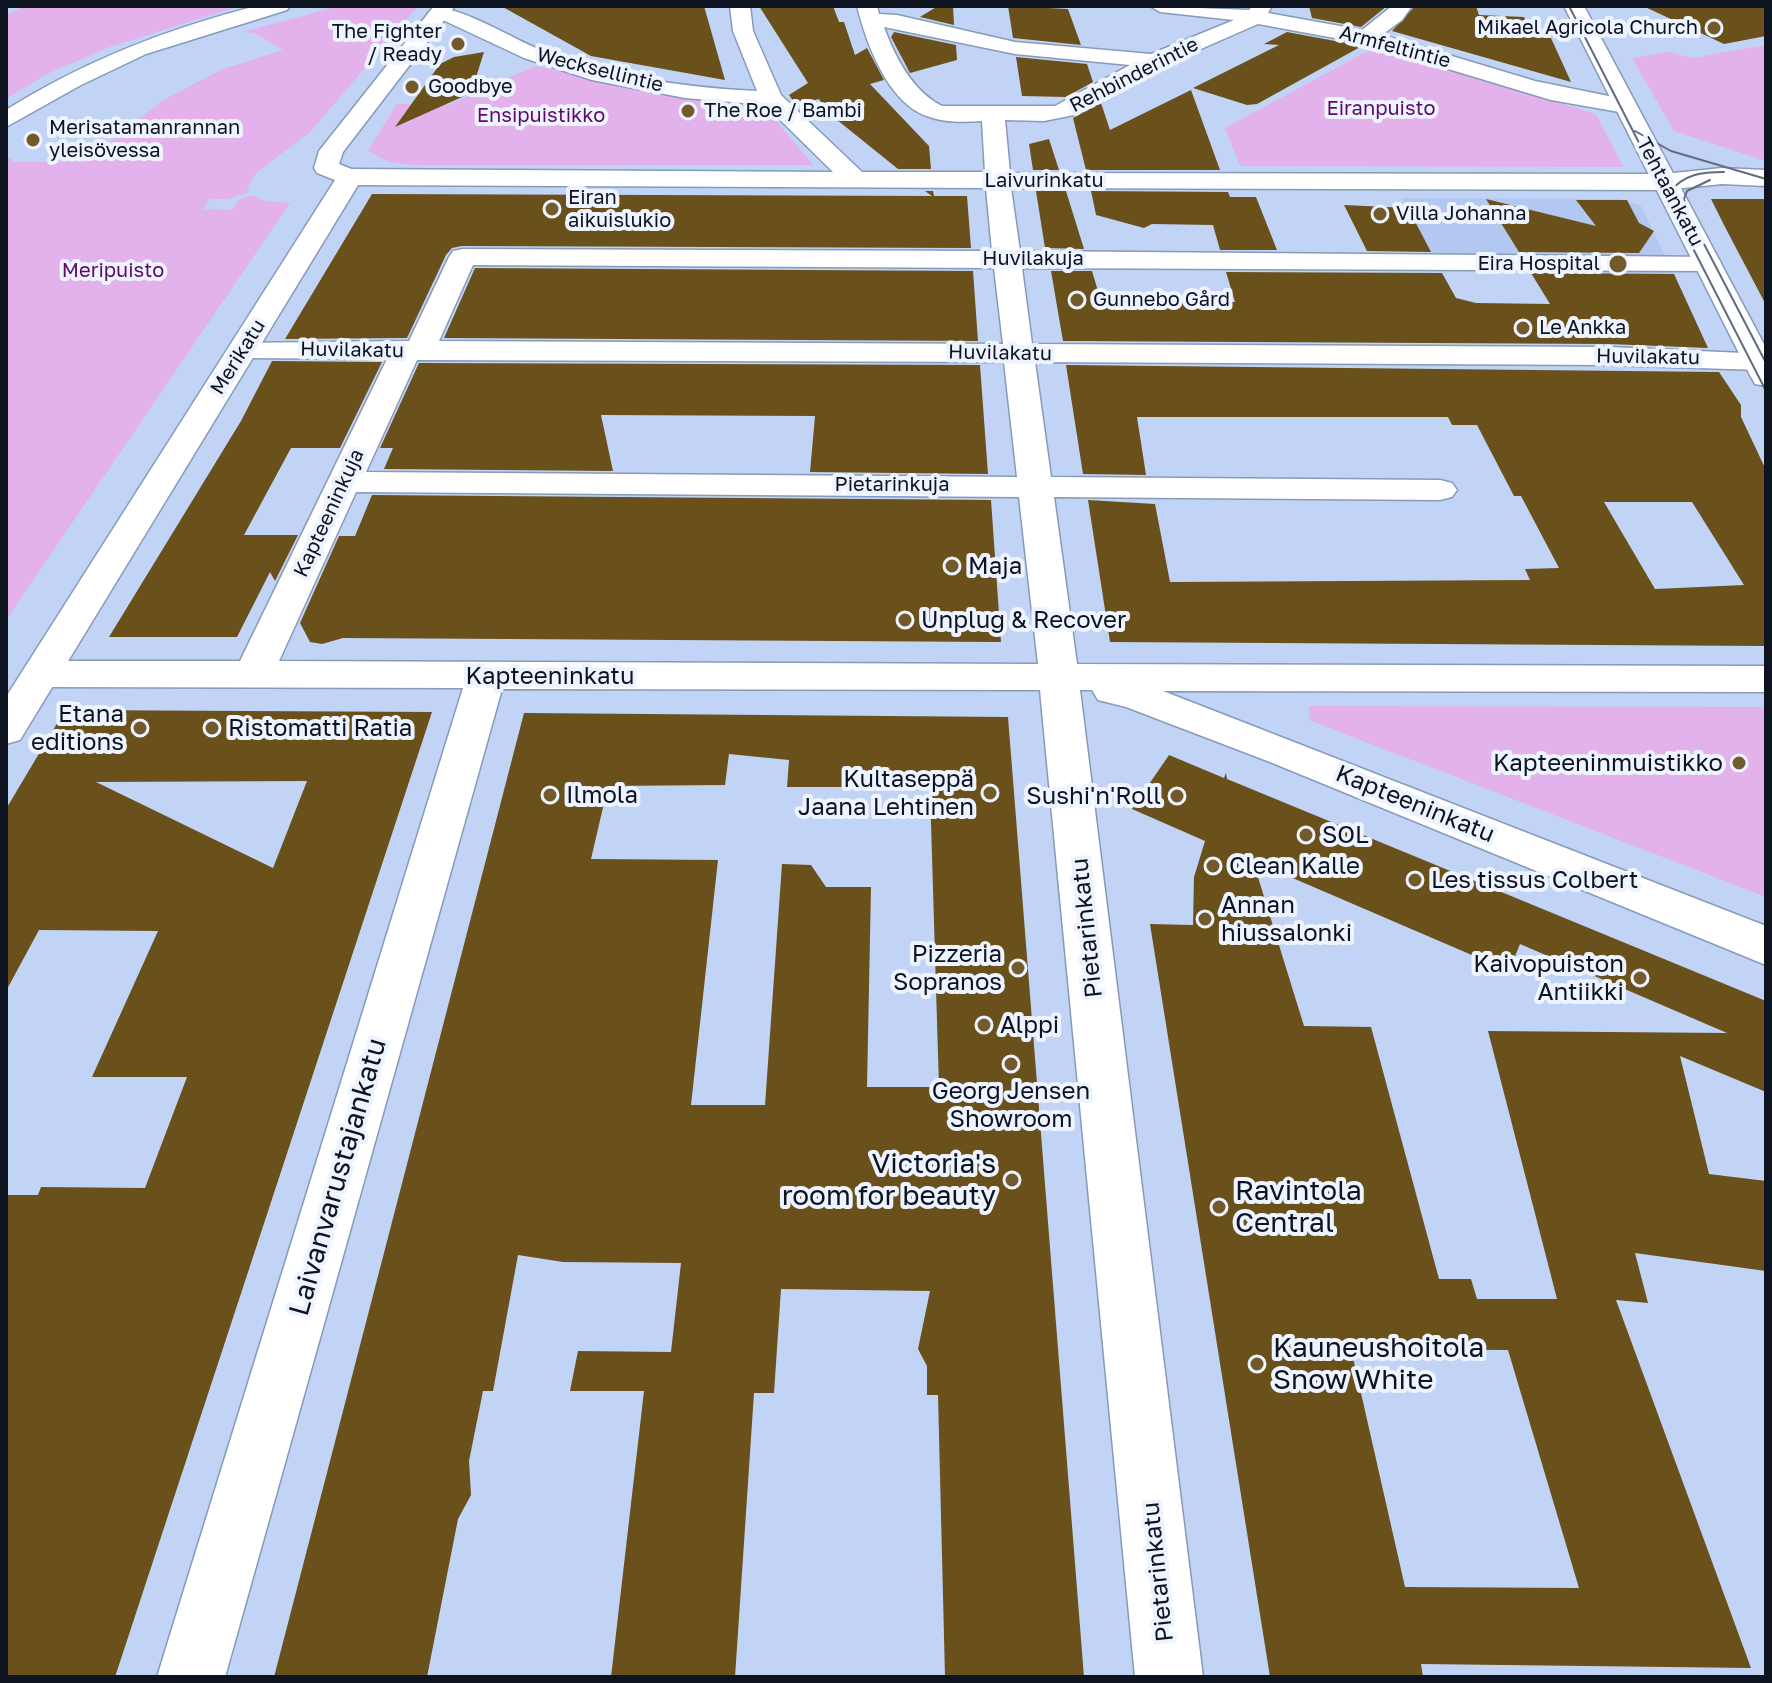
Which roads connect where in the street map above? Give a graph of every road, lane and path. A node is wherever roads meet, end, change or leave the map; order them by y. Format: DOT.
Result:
graph roads {
  1 [pos="280,6"];
  2 [pos="740,6"];
  3 [pos="1160,6"];
  4 [pos="1402,6"];
  5 [pos="1574,6"];
  6 [pos="442,9"];
  7 [pos="1260,11"];
  8 [pos="868,13"];
  9 [pos="1366,37"];
  10 [pos="1153,61"];
  11 [pos="771,98"];
  12 [pos="1625,106"];
  13 [pos="993,113"];
  14 [pos="6,120"];
  15 [pos="1738,176"];
  16 [pos="350,177"];
  17 [pos="1766,178"];
  18 [pos="856,180"];
  19 [pos="998,180"];
  20 [pos="1664,182"];
  21 [pos="1766,190"];
  22 [pos="1007,259"];
  23 [pos="1707,263"];
  24 [pos="243,349"];
  25 [pos="412,351"];
  26 [pos="1018,353"];
  27 [pos="1762,369"];
  28 [pos="344,482"];
  29 [pos="1034,486"];
  30 [pos="1440,490"];
  31 [pos="41,674"];
  32 [pos="253,675"];
  33 [pos="486,676"];
  34 [pos="1059,679"];
  35 [pos="1766,679"];
  36 [pos="6,730"];
  37 [pos="1766,946"];
  38 [pos="191,1677"];
  39 [pos="1169,1677"];
  1 -- 14 [label="street"];
  2 -- 11 [label="street"];
  3 -- 7 [label="street, Armfeltintie"];
  4 -- 9 [label="street"];
  5 -- 12 [label="street, Tehtaankatu"];
  6 -- 11 [label="street, Wecksellintie"];
  6 -- 16 [label="street"];
  7 -- 9 [label="street, Armfeltintie"];
  7 -- 10 [label="street, Rehbinderintie"];
  8 -- 10 [label="street"];
  8 -- 13 [label="street, Rehbinderintie"];
  9 -- 12 [label="street, Armfeltintie"];
  10 -- 13 [label="street, Rehbinderintie"];
  11 -- 18 [label="street"];
  12 -- 20 [label="street, Tehtaankatu"];
  13 -- 19 [label="street, Pietarinkatu"];
  15 -- 17 [label="street, Laivurinkatu"];
  15 -- 20 [label="street, Laivurinkatu"];
  15 -- 21 [label="street"];
  16 -- 18 [label="street, Laivurinkatu"];
  16 -- 24 [label="street, Merikatu"];
  18 -- 19 [label="street, Laivurinkatu"];
  19 -- 20 [label="street, Laivurinkatu"];
  19 -- 22 [label="street, Pietarinkatu"];
  20 -- 23 [label="street, Tehtaankatu"];
  22 -- 23 [label="street, Huvilakuja"];
  22 -- 25 [label="street, Huvilakuja"];
  22 -- 26 [label="street, Pietarinkatu"];
  23 -- 27 [label="street, Tehtaankatu"];
  24 -- 25 [label="street, Huvilakatu"];
  24 -- 31 [label="street, Merikatu"];
  25 -- 26 [label="street, Huvilakatu"];
  25 -- 28 [label="street, Kapteeninkuja"];
  26 -- 27 [label="street, Huvilakatu"];
  26 -- 29 [label="street, Pietarinkatu"];
  28 -- 29 [label="street, Pietarinkuja"];
  28 -- 32 [label="street, Kapteeninkuja"];
  29 -- 30 [label="street, Pietarinkuja"];
  29 -- 34 [label="street, Pietarinkatu"];
  31 -- 32 [label="street, Kapteeninkatu"];
  31 -- 36 [label="street, Merikatu"];
  32 -- 33 [label="street, Kapteeninkatu"];
  33 -- 34 [label="street, Kapteeninkatu"];
  33 -- 38 [label="street, Laivanvarustajankatu"];
  34 -- 35 [label="street, Kapteeninkatu"];
  34 -- 37 [label="street, Kapteeninkatu"];
  34 -- 39 [label="street, Pietarinkatu"];
}
